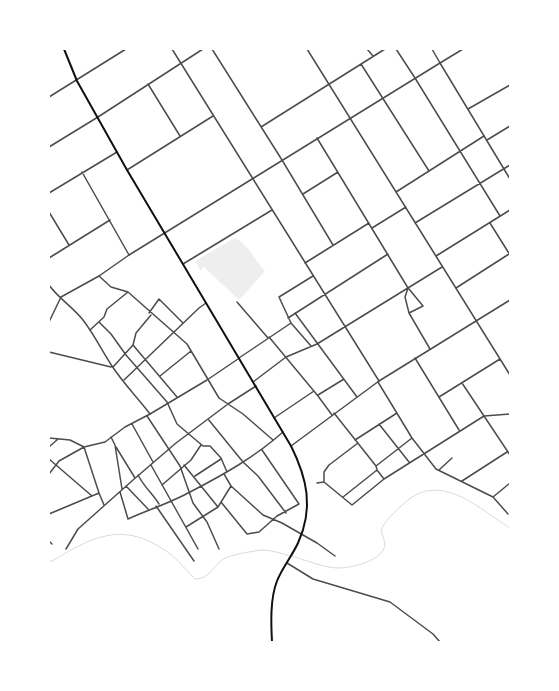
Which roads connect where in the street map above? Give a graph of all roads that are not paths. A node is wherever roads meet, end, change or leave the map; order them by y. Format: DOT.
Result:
graph roads {
  1 [pos="64,49"];
  2 [pos="126,49"];
  3 [pos="172,49"];
  4 [pos="203,49"];
  5 [pos="212,49"];
  6 [pos="307,49"];
  7 [pos="367,49"];
  8 [pos="385,49"];
  9 [pos="396,49"];
  10 [pos="432,49"];
  11 [pos="463,49"];
  12 [pos="373,56"];
  13 [pos="440,63"];
  14 [pos="181,64"];
  15 [pos="361,64"];
  16 [pos="416,78"];
  17 [pos="77,81"];
  18 [pos="148,84"];
  19 [pos="329,84"];
  20 [pos="510,85"];
  21 [pos="49,97"];
  22 [pos="384,98"];
  23 [pos="468,110"];
  24 [pos="213,116"];
  25 [pos="98,117"];
  26 [pos="350,118"];
  27 [pos="510,126"];
  28 [pos="261,127"];
  29 [pos="180,136"];
  30 [pos="484,136"];
  31 [pos="317,138"];
  32 [pos="487,140"];
  33 [pos="49,147"];
  34 [pos="460,151"];
  35 [pos="117,152"];
  36 [pos="282,160"];
  37 [pos="510,165"];
  38 [pos="504,168"];
  39 [pos="127,170"];
  40 [pos="429,170"];
  41 [pos="82,172"];
  42 [pos="338,172"];
  43 [pos="252,178"];
  44 [pos="510,178"];
  45 [pos="480,183"];
  46 [pos="396,192"];
  47 [pos="49,193"];
  48 [pos="303,194"];
  49 [pos="406,207"];
  50 [pos="272,210"];
  51 [pos="510,210"];
  52 [pos="49,212"];
  53 [pos="500,216"];
  54 [pos="110,220"];
  55 [pos="369,223"];
  56 [pos="415,223"];
  57 [pos="490,223"];
  58 [pos="372,228"];
  59 [pos="165,234"];
  60 [pos="333,245"];
  61 [pos="69,246"];
  62 [pos="388,254"];
  63 [pos="510,254"];
  64 [pos="129,255"];
  65 [pos="436,256"];
  66 [pos="49,258"];
  67 [pos="305,263"];
  68 [pos="183,264"];
  69 [pos="442,267"];
  70 [pos="98,276"];
  71 [pos="313,276"];
  72 [pos="49,285"];
  73 [pos="408,288"];
  74 [pos="456,288"];
  75 [pos="128,292"];
  76 [pos="325,295"];
  77 [pos="61,297"];
  78 [pos="510,300"];
  79 [pos="237,302"];
  80 [pos="206,303"];
  81 [pos="295,313"];
  82 [pos="409,313"];
  83 [pos="150,314"];
  84 [pos="288,318"];
  85 [pos="50,319"];
  86 [pos="476,321"];
  87 [pos="49,322"];
  88 [pos="99,322"];
  89 [pos="183,323"];
  90 [pos="291,323"];
  91 [pos="344,326"];
  92 [pos="90,330"];
  93 [pos="173,333"];
  94 [pos="269,338"];
  95 [pos="317,344"];
  96 [pos="133,346"];
  97 [pos="311,346"];
  98 [pos="430,349"];
  99 [pos="191,350"];
  100 [pos="49,352"];
  101 [pos="126,355"];
  102 [pos="286,357"];
  103 [pos="238,358"];
  104 [pos="415,358"];
  105 [pos="146,359"];
  106 [pos="500,359"];
  107 [pos="112,367"];
  108 [pos="136,367"];
  109 [pos="510,375"];
  110 [pos="160,376"];
  111 [pos="344,379"];
  112 [pos="124,380"];
  113 [pos="207,380"];
  114 [pos="378,381"];
  115 [pos="253,382"];
  116 [pos="462,383"];
  117 [pos="256,386"];
  118 [pos="314,391"];
  119 [pos="318,396"];
  120 [pos="177,397"];
  121 [pos="357,397"];
  122 [pos="439,397"];
  123 [pos="167,402"];
  124 [pos="228,404"];
  125 [pos="334,413"];
  126 [pos="397,413"];
  127 [pos="150,414"];
  128 [pos="510,414"];
  129 [pos="332,415"];
  130 [pos="147,416"];
  131 [pos="484,416"];
  132 [pos="208,418"];
  133 [pos="274,418"];
  134 [pos="132,424"];
  135 [pos="379,424"];
  136 [pos="460,431"];
  137 [pos="283,432"];
  138 [pos="188,434"];
  139 [pos="111,437"];
  140 [pos="49,438"];
  141 [pos="412,438"];
  142 [pos="58,439"];
  143 [pos="273,440"];
  144 [pos="355,440"];
  145 [pos="358,443"];
  146 [pos="115,445"];
  147 [pos="201,445"];
  148 [pos="291,446"];
  149 [pos="49,447"];
  150 [pos="84,447"];
  151 [pos="398,448"];
  152 [pos="168,449"];
  153 [pos="261,449"];
  154 [pos="507,452"];
  155 [pos="424,453"];
  156 [pos="510,456"];
  157 [pos="452,458"];
  158 [pos="221,459"];
  159 [pos="49,460"];
  160 [pos="153,462"];
  161 [pos="243,462"];
  162 [pos="409,463"];
  163 [pos="150,465"];
  164 [pos="184,465"];
  165 [pos="57,466"];
  166 [pos="376,466"];
  167 [pos="181,468"];
  168 [pos="377,470"];
  169 [pos="439,470"];
  170 [pos="227,472"];
  171 [pos="49,474"];
  172 [pos="224,474"];
  173 [pos="138,476"];
  174 [pos="194,476"];
  175 [pos="135,478"];
  176 [pos="384,479"];
  177 [pos="461,481"];
  178 [pos="324,482"];
  179 [pos="510,483"];
  180 [pos="317,484"];
  181 [pos="162,485"];
  182 [pos="126,486"];
  183 [pos="201,486"];
  184 [pos="230,486"];
  185 [pos="122,490"];
  186 [pos="120,491"];
  187 [pos="98,493"];
  188 [pos="189,493"];
  189 [pos="92,496"];
  190 [pos="343,497"];
  191 [pos="493,497"];
  192 [pos="170,501"];
  193 [pos="220,502"];
  194 [pos="104,505"];
  195 [pos="158,506"];
  196 [pos="218,507"];
  197 [pos="149,509"];
  198 [pos="286,512"];
  199 [pos="49,514"];
  200 [pos="508,514"];
  201 [pos="203,517"];
  202 [pos="274,520"];
  203 [pos="186,527"];
  204 [pos="302,534"];
  205 [pos="49,541"];
  206 [pos="52,544"];
  207 [pos="66,549"];
  208 [pos="198,549"];
  209 [pos="219,549"];
  210 [pos="335,556"];
  211 [pos="194,561"];
  212 [pos="287,563"];
  213 [pos="272,642"];
  214 [pos="440,642"];
  1 -- 17 [label="main road"];
  2 -- 17 [label="street"];
  3 -- 14 [label="street"];
  4 -- 14 [label="street"];
  5 -- 28 [label="street"];
  6 -- 19 [label="street"];
  7 -- 12 [label="street"];
  8 -- 12 [label="street"];
  9 -- 16 [label="street"];
  10 -- 13 [label="street"];
  11 -- 13 [label="street"];
  12 -- 15 [label="street"];
  13 -- 16 [label="street"];
  13 -- 23 [label="street"];
  14 -- 18 [label="street"];
  14 -- 24 [label="street"];
  15 -- 19 [label="street"];
  15 -- 22 [label="street"];
  16 -- 22 [label="street"];
  16 -- 34 [label="street"];
  17 -- 21 [label="street"];
  17 -- 25 [label="main road"];
  18 -- 25 [label="street"];
  18 -- 29 [label="street"];
  19 -- 26 [label="street"];
  19 -- 28 [label="street"];
  20 -- 23 [label="street"];
  22 -- 26 [label="street"];
  22 -- 40 [label="street"];
  23 -- 30 [label="street"];
  24 -- 29 [label="street"];
  24 -- 43 [label="street"];
  25 -- 33 [label="street"];
  25 -- 35 [label="main road"];
  26 -- 31 [label="street"];
  26 -- 46 [label="street"];
  27 -- 32 [label="street"];
  28 -- 36 [label="street"];
  29 -- 39 [label="street"];
  30 -- 32 [label="street"];
  30 -- 34 [label="street"];
  31 -- 36 [label="street"];
  31 -- 42 [label="street"];
  32 -- 38 [label="street"];
  34 -- 40 [label="street"];
  34 -- 45 [label="street"];
  35 -- 39 [label="main road"];
  35 -- 41 [label="street"];
  36 -- 43 [label="street"];
  36 -- 48 [label="street"];
  37 -- 38 [label="street"];
  38 -- 44 [label="street"];
  38 -- 45 [label="street"];
  39 -- 59 [label="main road"];
  40 -- 46 [label="street"];
  41 -- 47 [label="street"];
  41 -- 54 [label="street"];
  42 -- 48 [label="street"];
  42 -- 55 [label="street"];
  43 -- 50 [label="street"];
  43 -- 59 [label="street"];
  45 -- 53 [label="street"];
  45 -- 56 [label="street"];
  46 -- 49 [label="street"];
  48 -- 60 [label="street"];
  49 -- 56 [label="street"];
  49 -- 58 [label="street"];
  50 -- 67 [label="street"];
  50 -- 68 [label="street"];
  51 -- 53 [label="street"];
  52 -- 61 [label="street"];
  53 -- 57 [label="street"];
  54 -- 61 [label="street"];
  54 -- 64 [label="street"];
  55 -- 58 [label="street"];
  55 -- 60 [label="street"];
  56 -- 65 [label="street"];
  57 -- 63 [label="street"];
  57 -- 65 [label="street"];
  58 -- 62 [label="street"];
  59 -- 64 [label="street"];
  59 -- 68 [label="main road"];
  60 -- 67 [label="street"];
  61 -- 66 [label="street"];
  62 -- 73 [label="street"];
  62 -- 76 [label="street"];
  63 -- 74 [label="street"];
  64 -- 70 [label="street"];
  65 -- 69 [label="street"];
  67 -- 71 [label="street"];
  68 -- 80 [label="main road"];
  69 -- 73 [label="street"];
  69 -- 74 [label="street"];
  70 -- 75 [label="street"];
  70 -- 77 [label="street"];
  71 -- 76 [label="street"];
  71 -- 84 [label="street"];
  72 -- 77 [label="street"];
  73 -- 82 [label="street"];
  73 -- 82 [label="street"];
  73 -- 91 [label="street"];
  74 -- 86 [label="street"];
  75 -- 83 [label="street"];
  75 -- 88 [label="street"];
  76 -- 81 [label="street"];
  76 -- 91 [label="street"];
  77 -- 85 [label="street"];
  77 -- 92 [label="street"];
  78 -- 86 [label="street"];
  79 -- 94 [label="street"];
  80 -- 89 [label="street"];
  80 -- 103 [label="main road"];
  81 -- 84 [label="street"];
  81 -- 95 [label="street"];
  82 -- 98 [label="street"];
  83 -- 89 [label="street"];
  83 -- 93 [label="street"];
  83 -- 96 [label="street"];
  84 -- 90 [label="street"];
  85 -- 87 [label="street"];
  86 -- 98 [label="street"];
  86 -- 106 [label="street"];
  88 -- 92 [label="street"];
  88 -- 101 [label="street"];
  89 -- 93 [label="street"];
  90 -- 94 [label="street"];
  90 -- 97 [label="street"];
  91 -- 95 [label="street"];
  91 -- 114 [label="street"];
  92 -- 107 [label="street"];
  93 -- 99 [label="street"];
  93 -- 105 [label="street"];
  94 -- 102 [label="street"];
  94 -- 103 [label="street"];
  95 -- 97 [label="street"];
  95 -- 111 [label="street"];
  96 -- 101 [label="street"];
  96 -- 105 [label="street"];
  97 -- 102 [label="street"];
  98 -- 104 [label="street"];
  99 -- 110 [label="street"];
  99 -- 113 [label="street"];
  100 -- 107 [label="street"];
  101 -- 107 [label="street"];
  101 -- 108 [label="street"];
  102 -- 115 [label="street"];
  102 -- 118 [label="street"];
  103 -- 113 [label="street"];
  103 -- 115 [label="main road"];
  104 -- 114 [label="street"];
  104 -- 122 [label="street"];
  105 -- 108 [label="street"];
  105 -- 110 [label="street"];
  106 -- 109 [label="street"];
  106 -- 116 [label="street"];
  107 -- 112 [label="street"];
  108 -- 112 [label="street"];
  108 -- 123 [label="street"];
  110 -- 120 [label="street"];
  111 -- 119 [label="street"];
  111 -- 121 [label="street"];
  112 -- 127 [label="street"];
  113 -- 120 [label="street"];
  113 -- 124 [label="street"];
  114 -- 121 [label="street"];
  114 -- 126 [label="street"];
  115 -- 117 [label="main road"];
  116 -- 122 [label="street"];
  116 -- 131 [label="street"];
  117 -- 124 [label="street"];
  117 -- 133 [label="main road"];
  118 -- 119 [label="street"];
  118 -- 133 [label="street"];
  119 -- 129 [label="street"];
  120 -- 123 [label="street"];
  121 -- 125 [label="street"];
  122 -- 136 [label="street"];
  123 -- 127 [label="street"];
  123 -- 138 [label="street"];
  124 -- 132 [label="street"];
  124 -- 143 [label="street"];
  125 -- 129 [label="street"];
  125 -- 144 [label="street"];
  126 -- 135 [label="street"];
  126 -- 141 [label="street"];
  127 -- 130 [label="street"];
  128 -- 131 [label="street"];
  129 -- 148 [label="street"];
  130 -- 134 [label="street"];
  130 -- 152 [label="street"];
  131 -- 136 [label="street"];
  131 -- 154 [label="street"];
  132 -- 138 [label="street"];
  132 -- 161 [label="street"];
  133 -- 137 [label="main road"];
  134 -- 139 [label="street"];
  134 -- 160 [label="street"];
  135 -- 144 [label="street"];
  135 -- 151 [label="street"];
  136 -- 155 [label="street"];
  137 -- 143 [label="street"];
  137 -- 148 [label="main road"];
  138 -- 147 [label="street"];
  138 -- 152 [label="street"];
  139 -- 146 [label="street"];
  139 -- 150 [label="street"];
  140 -- 142 [label="street"];
  141 -- 151 [label="street"];
  141 -- 155 [label="street"];
  142 -- 149 [label="street"];
  142 -- 150 [label="street"];
  143 -- 153 [label="street"];
  144 -- 145 [label="street"];
  145 -- 166 [label="street"];
  145 -- 178 [label="street"];
  146 -- 175 [label="street"];
  146 -- 185 [label="street"];
  147 -- 158 [label="street"];
  147 -- 164 [label="street"];
  148 -- 204 [label="main road"];
  150 -- 165 [label="street"];
  150 -- 187 [label="street"];
  151 -- 162 [label="street"];
  151 -- 166 [label="street"];
  152 -- 160 [label="street"];
  152 -- 167 [label="street"];
  153 -- 161 [label="street"];
  153 -- 198 [label="street"];
  154 -- 156 [label="street"];
  154 -- 177 [label="street"];
  155 -- 162 [label="street"];
  155 -- 169 [label="street"];
  157 -- 169 [label="street"];
  158 -- 170 [label="street"];
  158 -- 174 [label="street"];
  159 -- 165 [label="street"];
  160 -- 163 [label="street"];
  161 -- 170 [label="street"];
  161 -- 198 [label="street"];
  162 -- 176 [label="street"];
  163 -- 173 [label="street"];
  163 -- 181 [label="street"];
  164 -- 167 [label="street"];
  164 -- 174 [label="street"];
  165 -- 171 [label="street"];
  165 -- 189 [label="street"];
  166 -- 168 [label="street"];
  167 -- 181 [label="street"];
  167 -- 188 [label="street"];
  168 -- 176 [label="street"];
  168 -- 190 [label="street"];
  169 -- 177 [label="street"];
  170 -- 172 [label="street"];
  172 -- 183 [label="street"];
  172 -- 184 [label="street"];
  173 -- 175 [label="street"];
  173 -- 195 [label="street"];
  174 -- 183 [label="street"];
  175 -- 182 [label="street"];
  176 -- 190 [label="street"];
  177 -- 191 [label="street"];
  178 -- 180 [label="street"];
  178 -- 190 [label="street"];
  179 -- 191 [label="street"];
  181 -- 192 [label="street"];
  182 -- 185 [label="street"];
  182 -- 197 [label="street"];
  183 -- 188 [label="street"];
  183 -- 196 [label="street"];
  184 -- 193 [label="street"];
  184 -- 202 [label="street"];
  185 -- 186 [label="street"];
  186 -- 194 [label="street"];
  186 -- 197 [label="street"];
  187 -- 189 [label="street"];
  187 -- 194 [label="street"];
  188 -- 192 [label="street"];
  188 -- 201 [label="street"];
  189 -- 199 [label="street"];
  191 -- 200 [label="street"];
  192 -- 195 [label="street"];
  192 -- 203 [label="street"];
  193 -- 196 [label="street"];
  193 -- 202 [label="street"];
  194 -- 207 [label="street"];
  195 -- 197 [label="street"];
  195 -- 211 [label="street"];
  196 -- 201 [label="street"];
  198 -- 202 [label="street"];
  201 -- 203 [label="street"];
  201 -- 209 [label="street"];
  202 -- 204 [label="street"];
  203 -- 208 [label="street"];
  204 -- 210 [label="street"];
  204 -- 212 [label="main road"];
  205 -- 206 [label="street"];
  212 -- 213 [label="main road"];
  212 -- 214 [label="street"];
}
